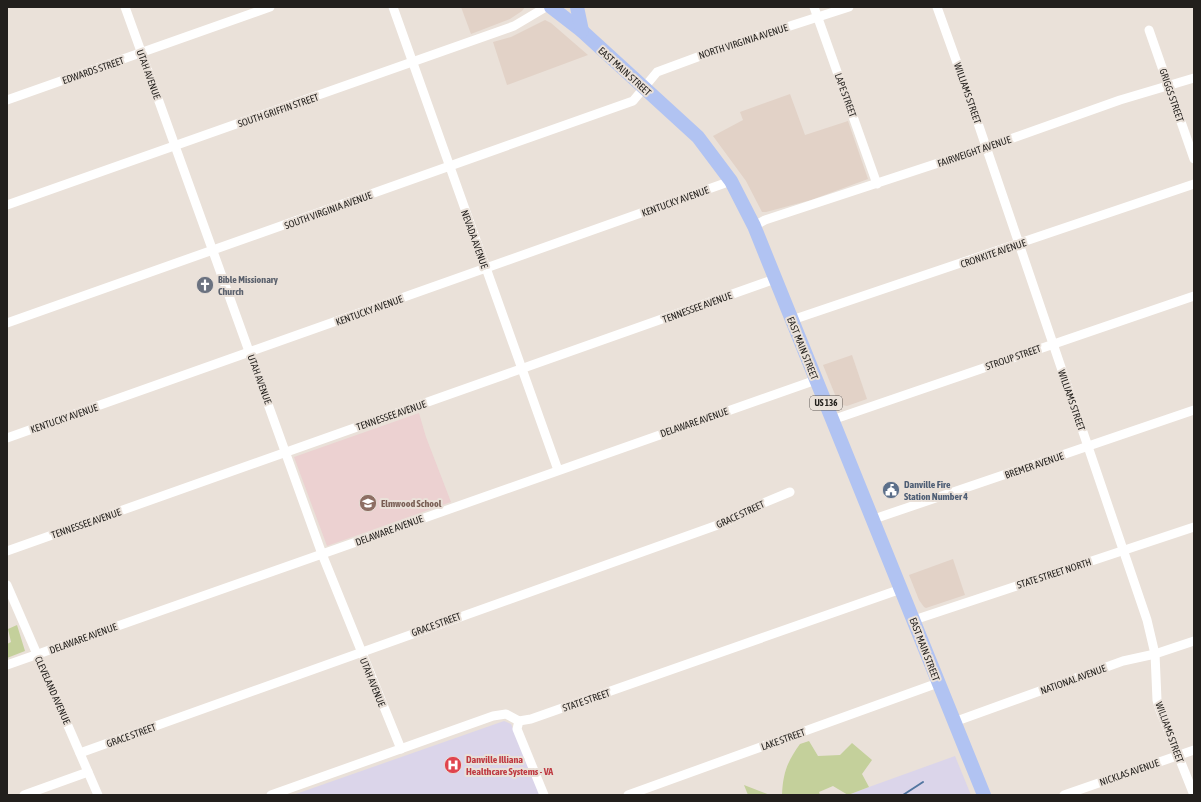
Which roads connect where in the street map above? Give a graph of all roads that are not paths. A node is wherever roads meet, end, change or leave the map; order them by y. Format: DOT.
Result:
graph roads {
  1 [pos="125,7"];
  2 [pos="270,7"];
  3 [pos="393,7"];
  4 [pos="546,7"];
  5 [pos="551,7"];
  6 [pos="577,7"];
  7 [pos="814,7"];
  8 [pos="849,7"];
  9 [pos="937,7"];
  10 [pos="818,17"];
  11 [pos="1149,30"];
  12 [pos="582,31"];
  13 [pos="142,53"];
  14 [pos="412,63"];
  15 [pos="1194,78"];
  16 [pos="1169,87"];
  17 [pos="644,88"];
  18 [pos="7,100"];
  19 [pos="175,147"];
  20 [pos="987,148"];
  21 [pos="1194,159"];
  22 [pos="449,167"];
  23 [pos="731,181"];
  24 [pos="877,184"];
  25 [pos="1194,184"];
  26 [pos="7,205"];
  27 [pos="754,226"];
  28 [pos="1019,244"];
  29 [pos="214,251"];
  30 [pos="486,268"];
  31 [pos="776,279"];
  32 [pos="1194,296"];
  33 [pos="792,320"];
  34 [pos="7,324"];
  35 [pos="1053,344"];
  36 [pos="250,352"];
  37 [pos="521,370"];
  38 [pos="816,380"];
  39 [pos="1194,410"];
  40 [pos="832,420"];
  41 [pos="7,438"];
  42 [pos="1088,446"];
  43 [pos="286,453"];
  44 [pos="558,470"];
  45 [pos="790,492"];
  46 [pos="874,519"];
  47 [pos="1194,527"];
  48 [pos="7,551"];
  49 [pos="1123,551"];
  50 [pos="322,554"];
  51 [pos="7,585"];
  52 [pos="901,588"];
  53 [pos="914,620"];
  54 [pos="1194,641"];
  55 [pos="360,652"];
  56 [pos="37,654"];
  57 [pos="1155,654"];
  58 [pos="7,665"];
  59 [pos="938,683"];
  60 [pos="519,721"];
  61 [pos="954,722"];
  62 [pos="401,749"];
  63 [pos="1194,750"];
  64 [pos="80,753"];
  65 [pos="1178,755"];
  66 [pos="88,772"];
  67 [pos="24,795"];
  68 [pos="98,795"];
  69 [pos="271,795"];
  70 [pos="544,795"];
  71 [pos="628,795"];
  72 [pos="984,795"];
  73 [pos="1064,795"];
  74 [pos="1194,795"];
  1 -- 13 [label="street, UTAH AVENUE"];
  2 -- 13 [label="street, EDWARDS STREET"];
  3 -- 14 [label="street, NEVADA AVENUE"];
  4 -- 14 [label="street, SOUTH GRIFFIN STREET"];
  5 -- 12 [label="main road, EAST MAIN STREET / US 136"];
  6 -- 12 [label="main road"];
  7 -- 10 [label="street, LAPE STREET"];
  8 -- 10 [label="street, NORTH VIRGINIA AVENUE"];
  9 -- 20 [label="street, WILLIAMS STREET"];
  10 -- 17 [label="street, NORTH VIRGINIA AVENUE"];
  10 -- 24 [label="street, LAPE STREET"];
  11 -- 16 [label="street, GRIGGS STREET"];
  12 -- 17 [label="main road, EAST MAIN STREET / US 136"];
  13 -- 18 [label="street, EDWARDS STREET"];
  13 -- 19 [label="street, UTAH AVENUE"];
  14 -- 19 [label="street, SOUTH GRIFFIN STREET"];
  14 -- 22 [label="street, NEVADA AVENUE"];
  15 -- 16 [label="street, FAIRWEIGHT AVENUE"];
  16 -- 20 [label="street, FAIRWEIGHT AVENUE"];
  16 -- 21 [label="street, GRIGGS STREET"];
  17 -- 22 [label="street, SOUTH VIRGINIA AVENUE"];
  17 -- 23 [label="main road, EAST MAIN STREET / US 136"];
  19 -- 26 [label="street, SOUTH GRIFFIN STREET"];
  19 -- 29 [label="street, UTAH AVENUE"];
  20 -- 24 [label="street, FAIRWEIGHT AVENUE"];
  20 -- 28 [label="street, WILLIAMS STREET"];
  22 -- 29 [label="street, SOUTH VIRGINIA AVENUE"];
  22 -- 30 [label="street, NEVADA AVENUE"];
  23 -- 27 [label="main road, EAST MAIN STREET / US 136"];
  23 -- 30 [label="street, KENTUCKY AVENUE"];
  24 -- 27 [label="street, FAIRWEIGHT AVENUE"];
  25 -- 28 [label="street, CRONKITE AVENUE"];
  27 -- 31 [label="main road, EAST MAIN STREET / US 136"];
  28 -- 33 [label="street, CRONKITE AVENUE"];
  28 -- 35 [label="street, WILLIAMS STREET"];
  29 -- 34 [label="street, SOUTH VIRGINIA AVENUE"];
  29 -- 36 [label="street, UTAH AVENUE"];
  30 -- 36 [label="street, KENTUCKY AVENUE"];
  30 -- 37 [label="street, NEVADA AVENUE"];
  31 -- 33 [label="main road, EAST MAIN STREET / US 136"];
  31 -- 37 [label="street, TENNESSEE AVENUE"];
  32 -- 35 [label="street, STROUP STREET"];
  33 -- 38 [label="main road, EAST MAIN STREET / US 136"];
  35 -- 40 [label="street, STROUP STREET"];
  35 -- 42 [label="street, WILLIAMS STREET"];
  36 -- 41 [label="street, KENTUCKY AVENUE"];
  36 -- 43 [label="street, UTAH AVENUE"];
  37 -- 43 [label="street, TENNESSEE AVENUE"];
  37 -- 44 [label="street, NEVADA AVENUE"];
  38 -- 40 [label="main road, EAST MAIN STREET / US 136"];
  38 -- 44 [label="street, DELAWARE AVENUE"];
  39 -- 42 [label="street, BREMER AVENUE"];
  40 -- 46 [label="main road, EAST MAIN STREET / US 136"];
  42 -- 46 [label="street, BREMER AVENUE"];
  42 -- 49 [label="street, WILLIAMS STREET"];
  43 -- 48 [label="street, TENNESSEE AVENUE"];
  43 -- 50 [label="street, UTAH AVENUE"];
  44 -- 50 [label="street, DELAWARE AVENUE"];
  45 -- 55 [label="street, GRACE STREET"];
  46 -- 52 [label="main road, EAST MAIN STREET / US 136"];
  47 -- 49 [label="street, STATE STREET NORTH"];
  49 -- 53 [label="street, STATE STREET NORTH"];
  49 -- 57 [label="street, WILLIAMS STREET"];
  50 -- 55 [label="street, UTAH AVENUE"];
  50 -- 56 [label="street, DELAWARE AVENUE"];
  51 -- 56 [label="street, CLEVELAND AVENUE"];
  52 -- 53 [label="main road, EAST MAIN STREET / US 136"];
  52 -- 60 [label="street, STATE STREET"];
  53 -- 59 [label="main road, EAST MAIN STREET / US 136"];
  54 -- 57 [label="street, NATIONAL AVENUE"];
  55 -- 62 [label="street, UTAH AVENUE"];
  55 -- 64 [label="street, GRACE STREET"];
  56 -- 58 [label="street, DELAWARE AVENUE"];
  56 -- 64 [label="street, CLEVELAND AVENUE"];
  57 -- 61 [label="street, NATIONAL AVENUE"];
  57 -- 65 [label="street, WILLIAMS STREET"];
  59 -- 61 [label="main road, EAST MAIN STREET / US 136"];
  59 -- 71 [label="street, LAKE STREET"];
  60 -- 62 [label="street"];
  60 -- 70 [label="street"];
  61 -- 72 [label="main road, EAST MAIN STREET / US 136"];
  62 -- 69 [label="street"];
  63 -- 65 [label="street, NICKLAS AVENUE"];
  64 -- 66 [label="street, CLEVELAND AVENUE"];
  65 -- 73 [label="street, NICKLAS AVENUE"];
  65 -- 74 [label="street, WILLIAMS STREET"];
  66 -- 67 [label="street"];
  66 -- 68 [label="street, CLEVELAND AVENUE"];
}
